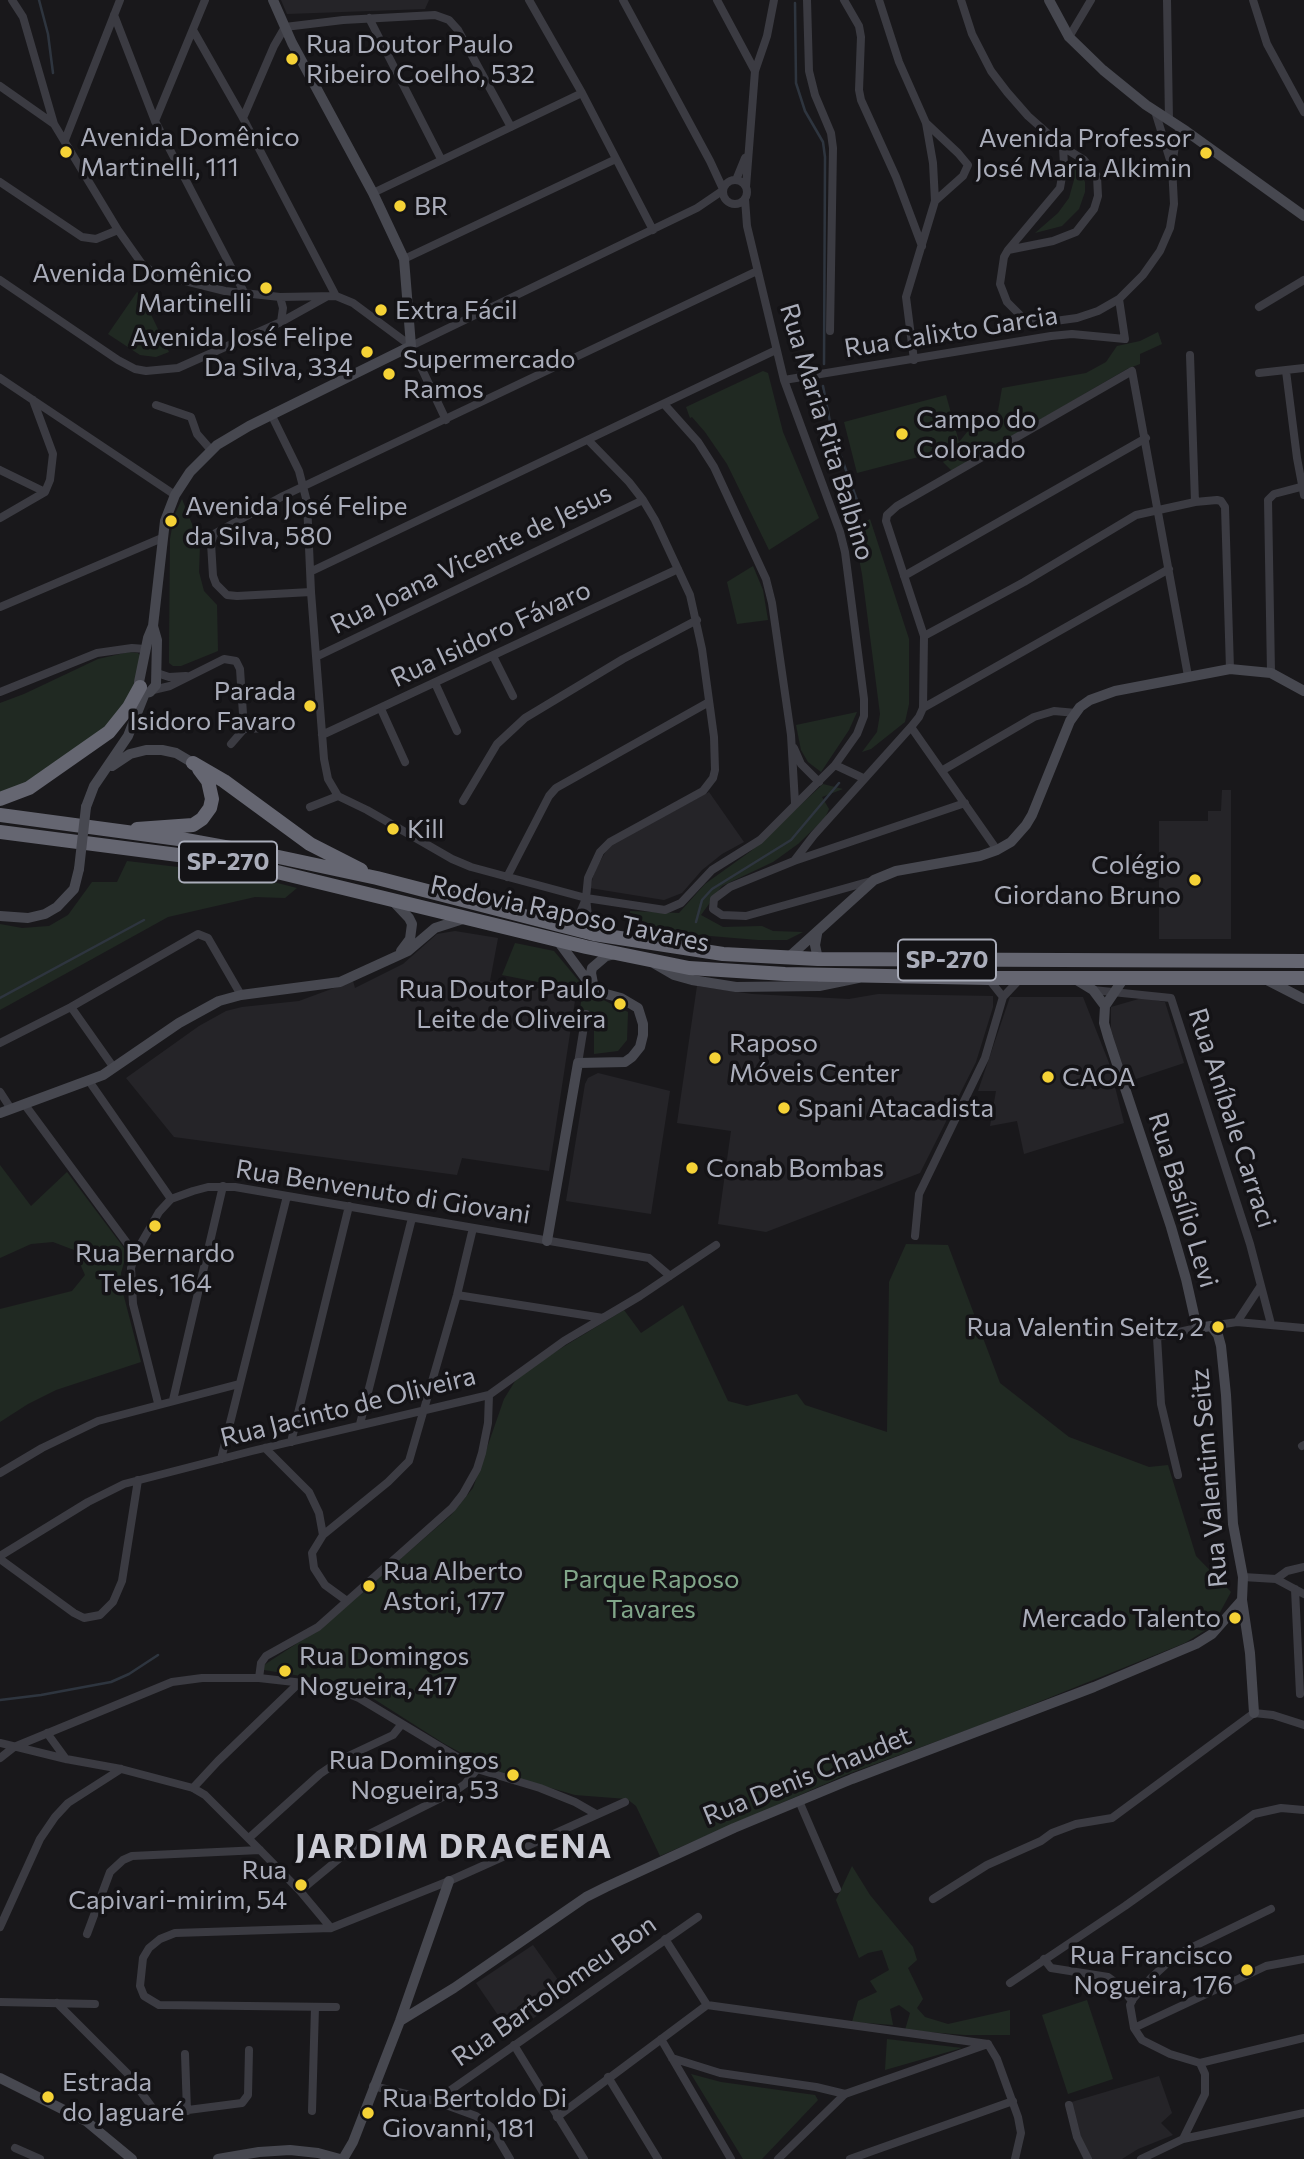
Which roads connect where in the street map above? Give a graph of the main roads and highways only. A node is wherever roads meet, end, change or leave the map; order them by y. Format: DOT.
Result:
graph roads {
  1 [pos="146,690"];
  2 [pos="0,799"];
  3 [pos="0,815"];
  4 [pos="0,832"];
  5 [pos="112,832"];
  6 [pos="59,841"];
  7 [pos="0,842"];
  8 [pos="377,878"];
  9 [pos="1301,960"];
  10 [pos="1304,978"];
  1 -- 2 [label="highway"];
  3 -- 5 [label="highway, Rodovia Raposo Tavares / SP-270"];
  4 -- 6 [label="highway, Rodovia Raposo Tavares / SP-270"];
  5 -- 8 [label="highway, Rodovia Raposo Tavares / SP-270"];
  5 -- 8 [label="highway"];
  6 -- 7 [label="highway"];
  6 -- 10 [label="highway, Rodovia Raposo Tavares / SP-270"];
  8 -- 9 [label="highway, Rodovia Raposo Tavares / SP-270"];
}
